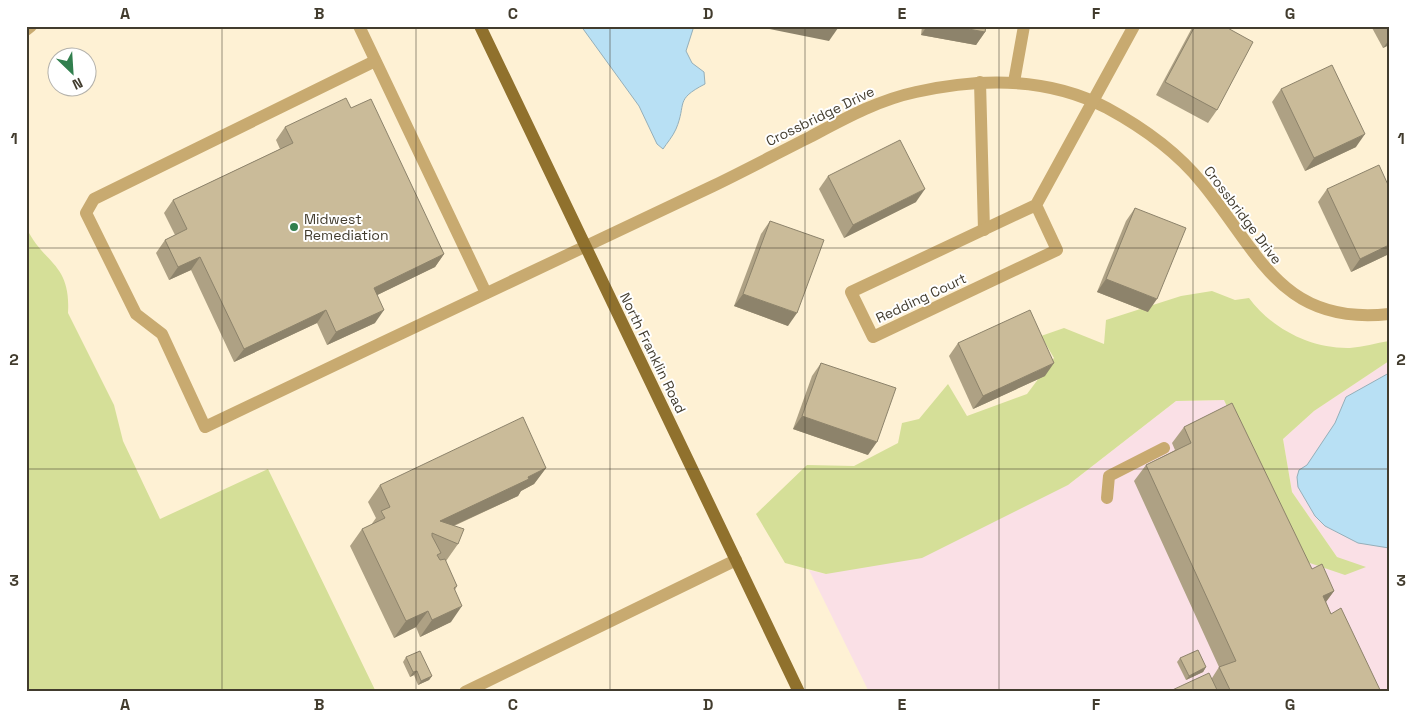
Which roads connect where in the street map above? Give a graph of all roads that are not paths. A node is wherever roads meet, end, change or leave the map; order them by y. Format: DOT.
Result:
graph roads {
  1 [pos="31,26"];
  2 [pos="359,26"];
  3 [pos="480,26"];
  4 [pos="1024,26"];
  5 [pos="1134,26"];
  6 [pos="26,30"];
  7 [pos="375,61"];
  8 [pos="980,82"];
  9 [pos="1014,82"];
  10 [pos="1092,101"];
  11 [pos="1036,204"];
  12 [pos="984,230"];
  13 [pos="585,246"];
  14 [pos="486,293"];
  15 [pos="1389,314"];
  16 [pos="1164,448"];
  17 [pos="1106,498"];
  18 [pos="736,560"];
  19 [pos="465,692"];
  20 [pos="799,692"];
  1 -- 6 [label="street"];
  2 -- 7 [label="street"];
  3 -- 13 [label="main road, North Franklin Road"];
  4 -- 9 [label="street"];
  5 -- 10 [label="street"];
  7 -- 14 [label="street"];
  7 -- 14 [label="street, Crossbridge Drive"];
  8 -- 9 [label="street, Crossbridge Drive"];
  8 -- 12 [label="street"];
  8 -- 13 [label="street, Crossbridge Drive"];
  9 -- 10 [label="street, Crossbridge Drive"];
  10 -- 11 [label="street"];
  10 -- 15 [label="street, Crossbridge Drive"];
  11 -- 12 [label="street, Redding Court"];
  11 -- 12 [label="street, Redding Court"];
  13 -- 14 [label="street, Crossbridge Drive"];
  13 -- 18 [label="main road, North Franklin Road"];
  16 -- 17 [label="street"];
  18 -- 19 [label="street"];
  18 -- 20 [label="main road, North Franklin Road"];
}
